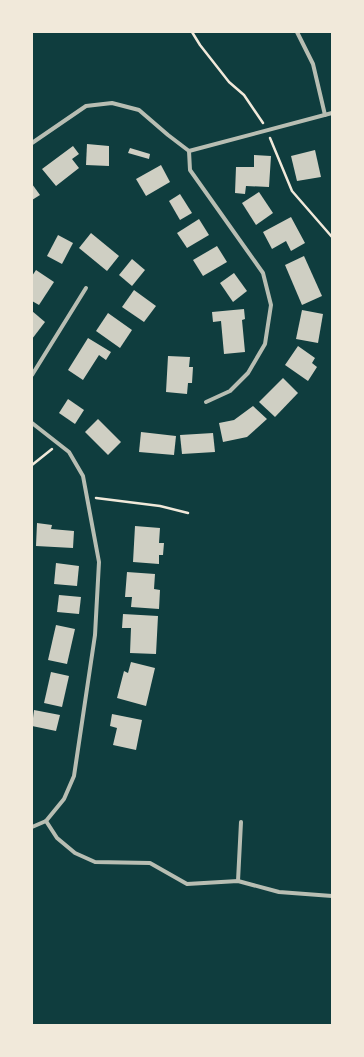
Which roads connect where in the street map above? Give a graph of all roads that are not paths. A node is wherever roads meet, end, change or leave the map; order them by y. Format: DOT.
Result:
graph roads {
  1 [pos="297,32"];
  2 [pos="332,113"];
  3 [pos="325,115"];
  4 [pos="32,143"];
  5 [pos="189,151"];
  6 [pos="86,288"];
  7 [pos="32,375"];
  8 [pos="206,402"];
  9 [pos="32,423"];
  10 [pos="46,821"];
  11 [pos="241,822"];
  12 [pos="32,827"];
  13 [pos="238,882"];
  14 [pos="332,896"];
  1 -- 3 [label="street"];
  2 -- 3 [label="street"];
  3 -- 5 [label="street"];
  4 -- 5 [label="street"];
  5 -- 8 [label="street"];
  6 -- 7 [label="street"];
  9 -- 10 [label="street"];
  10 -- 12 [label="street"];
  10 -- 13 [label="street"];
  11 -- 13 [label="street"];
  13 -- 14 [label="street"];
}
